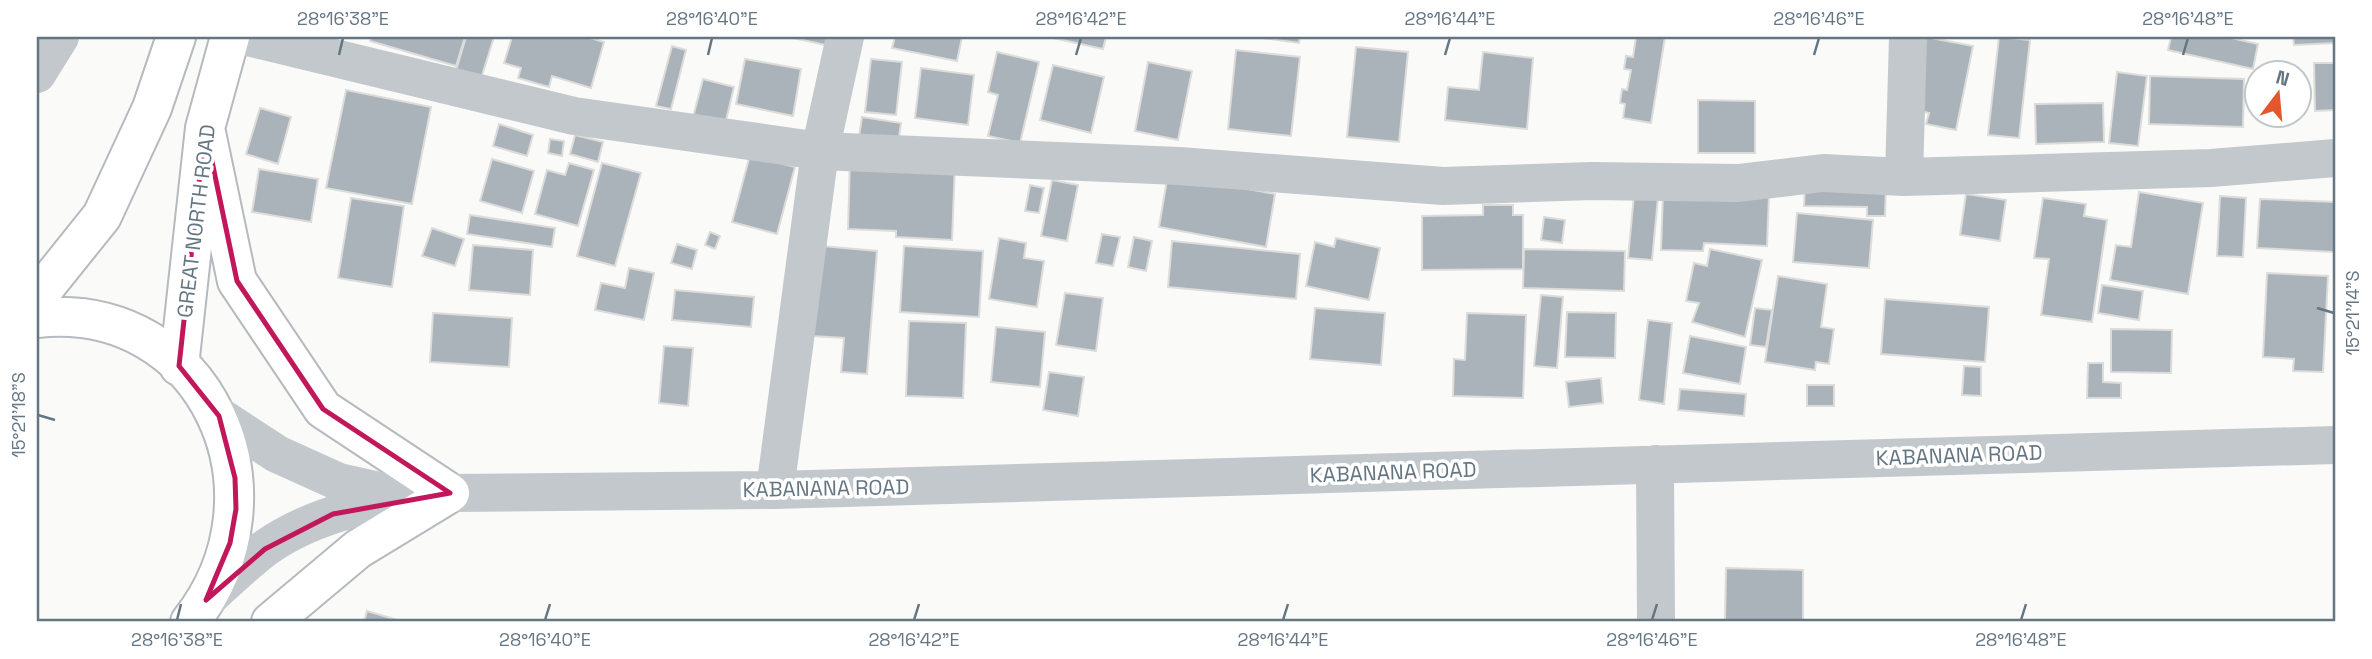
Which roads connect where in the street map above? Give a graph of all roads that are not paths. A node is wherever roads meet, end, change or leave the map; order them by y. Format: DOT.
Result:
graph roads {
  1 [pos="60,37"];
  2 [pos="176,37"];
  3 [pos="230,37"];
  4 [pos="248,37"];
  5 [pos="845,37"];
  6 [pos="1908,37"];
  7 [pos="37,74"];
  8 [pos="205,128"];
  9 [pos="820,151"];
  10 [pos="2335,158"];
  11 [pos="1904,177"];
  12 [pos="37,297"];
  13 [pos="37,317"];
  14 [pos="179,366"];
  15 [pos="219,416"];
  16 [pos="2335,445"];
  17 [pos="1655,464"];
  18 [pos="775,489"];
  19 [pos="450,494"];
  20 [pos="407,497"];
  21 [pos="198,611"];
  22 [pos="271,622"];
  23 [pos="1656,622"];
  1 -- 7 [label="street"];
  2 -- 12 [label="main road"];
  3 -- 8 [label="main road, GREAT NORTH ROAD"];
  4 -- 9 [label="street"];
  5 -- 9 [label="street"];
  6 -- 11 [label="street"];
  8 -- 14 [label="main road, GREAT NORTH ROAD"];
  8 -- 19 [label="main road"];
  9 -- 11 [label="street"];
  9 -- 18 [label="street"];
  10 -- 11 [label="street"];
  13 -- 14 [label="main road"];
  14 -- 15 [label="main road"];
  15 -- 20 [label="street"];
  15 -- 21 [label="main road"];
  16 -- 17 [label="street, KABANANA ROAD"];
  17 -- 18 [label="street, KABANANA ROAD"];
  17 -- 23 [label="street"];
  18 -- 19 [label="street, KABANANA ROAD"];
  19 -- 20 [label="street"];
  19 -- 22 [label="main road"];
  20 -- 21 [label="street"];
}
